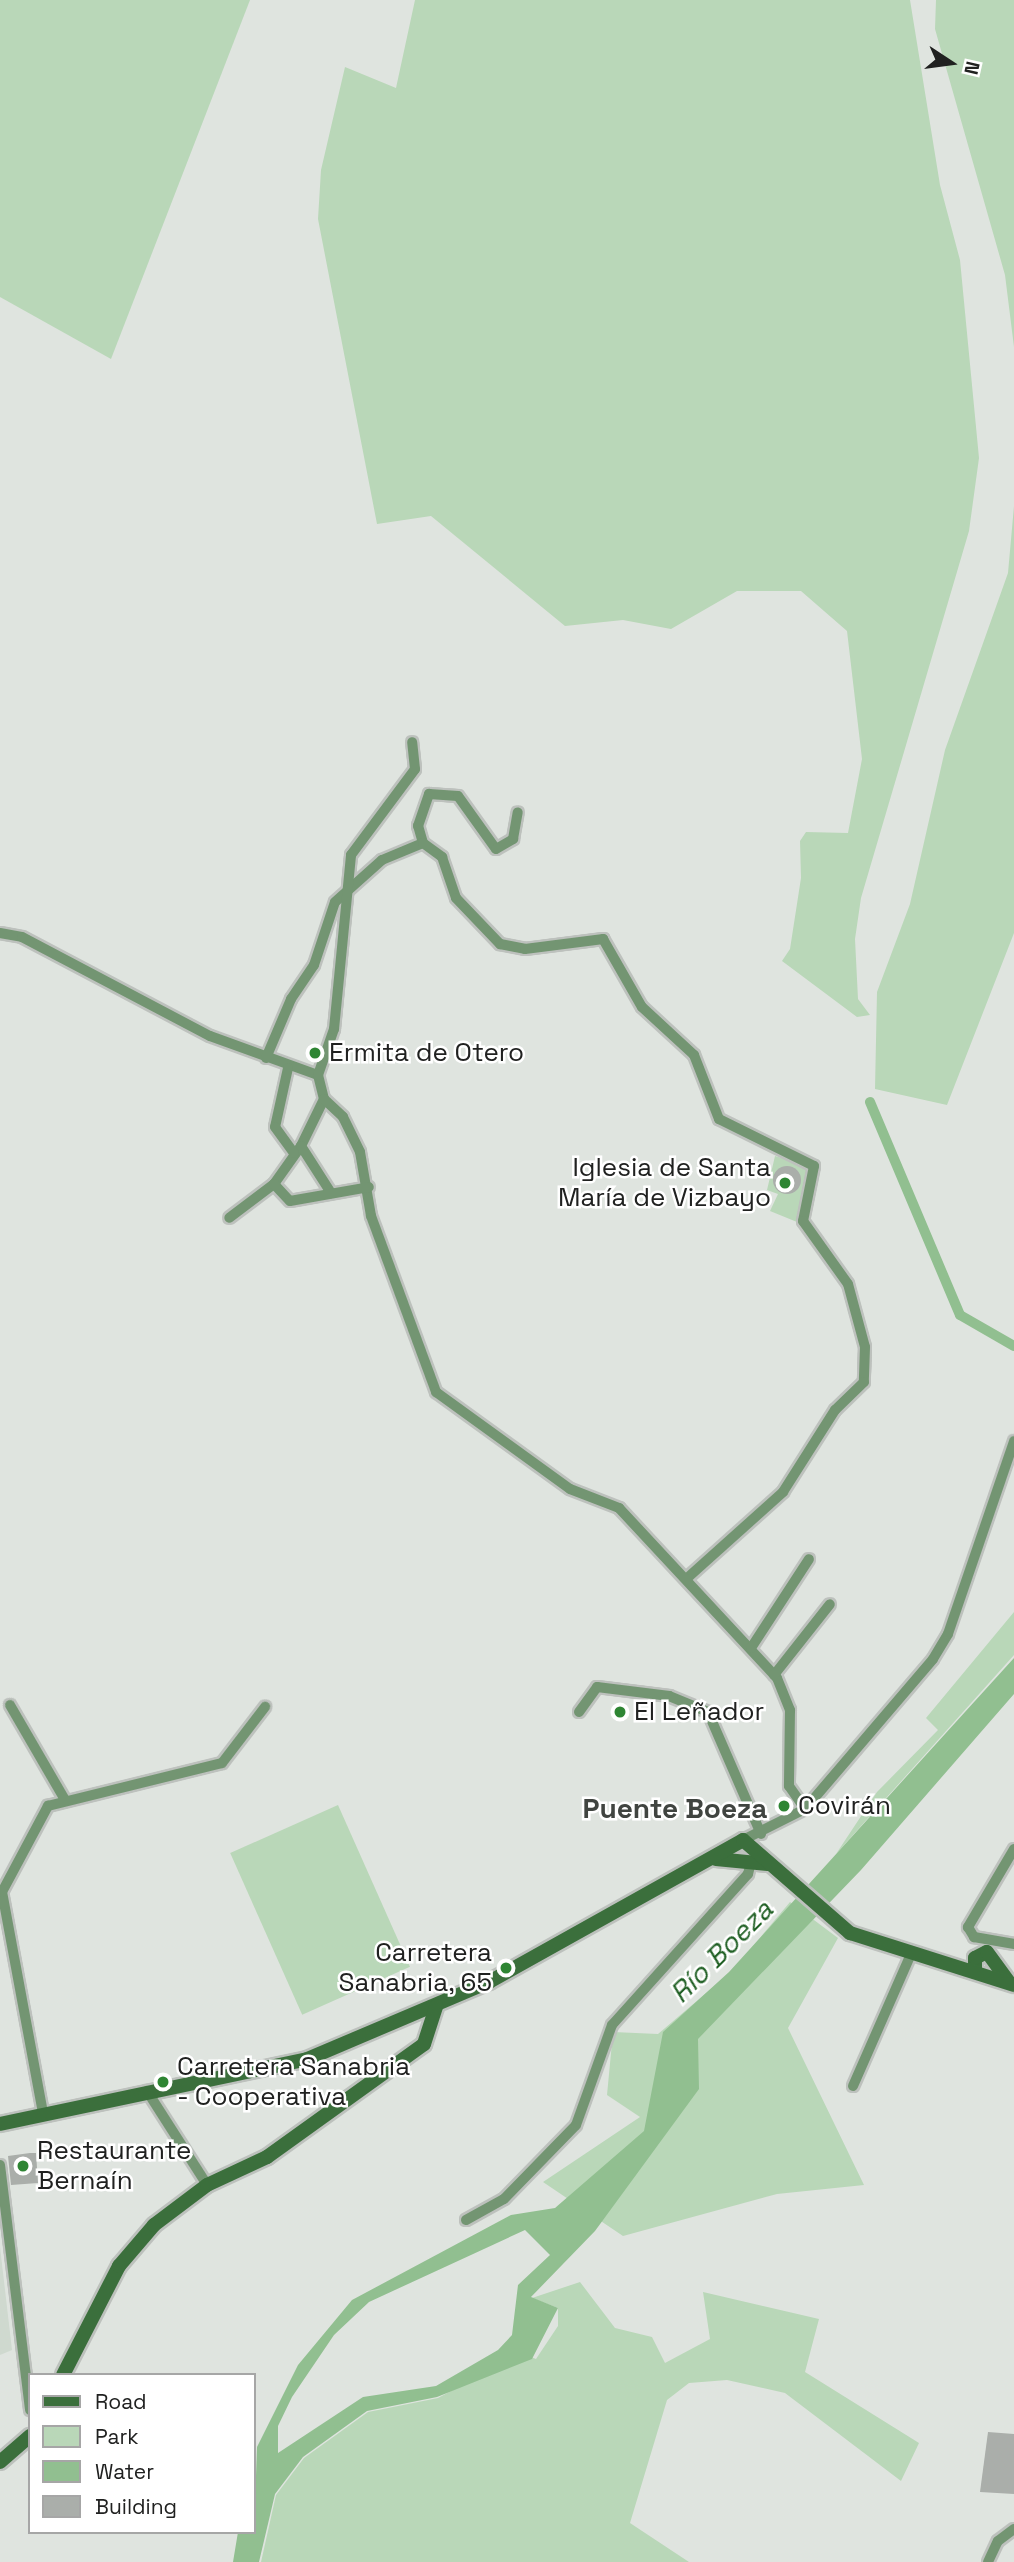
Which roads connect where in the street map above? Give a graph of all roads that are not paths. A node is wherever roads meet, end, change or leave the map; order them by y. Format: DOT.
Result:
graph roads {
  1 [pos="412,742"];
  2 [pos="518,813"];
  3 [pos="423,843"];
  4 [pos="345,888"];
  5 [pos="0,933"];
  6 [pos="266,1058"];
  7 [pos="288,1068"];
  8 [pos="318,1074"];
  9 [pos="324,1099"];
  10 [pos="296,1153"];
  11 [pos="274,1184"];
  12 [pos="368,1188"];
  13 [pos="331,1193"];
  14 [pos="229,1218"];
  15 [pos="1014,1441"];
  16 [pos="809,1559"];
  17 [pos="686,1578"];
  18 [pos="830,1604"];
  19 [pos="751,1648"];
  20 [pos="774,1675"];
  21 [pos="10,1705"];
  22 [pos="265,1707"];
  23 [pos="579,1712"];
  24 [pos="65,1800"];
  25 [pos="805,1809"];
  26 [pos="1014,1849"];
  27 [pos="748,1851"];
  28 [pos="981,1939"];
  29 [pos="1002,1943"];
  30 [pos="1014,1944"];
  31 [pos="911,1954"];
  32 [pos="976,1962"];
  33 [pos="996,1967"];
  34 [pos="1011,1983"];
  35 [pos="436,2006"];
  36 [pos="853,2086"];
  37 [pos="147,2091"];
  38 [pos="43,2113"];
  39 [pos="0,2124"];
  40 [pos="0,2165"];
  41 [pos="207,2185"];
  42 [pos="466,2220"];
  43 [pos="64,2373"];
  44 [pos="28,2394"];
  45 [pos="28,2438"];
  46 [pos="0,2462"];
  47 [pos="1014,2529"];
  48 [pos="988,2562"];
  1 -- 4 [label="street"];
  2 -- 3 [label="street"];
  3 -- 4 [label="street"];
  3 -- 17 [label="street"];
  4 -- 6 [label="street"];
  4 -- 8 [label="street"];
  5 -- 6 [label="street"];
  6 -- 7 [label="street"];
  7 -- 8 [label="street"];
  7 -- 10 [label="street"];
  8 -- 9 [label="street"];
  9 -- 10 [label="street"];
  9 -- 12 [label="street"];
  10 -- 11 [label="street"];
  10 -- 13 [label="street"];
  11 -- 13 [label="street"];
  11 -- 14 [label="street"];
  12 -- 13 [label="street"];
  12 -- 17 [label="street"];
  15 -- 25 [label="street"];
  16 -- 19 [label="street"];
  17 -- 19 [label="street"];
  18 -- 20 [label="street"];
  19 -- 20 [label="street"];
  20 -- 25 [label="street"];
  21 -- 24 [label="street"];
  22 -- 24 [label="street"];
  23 -- 27 [label="street"];
  24 -- 38 [label="street"];
  25 -- 27 [label="street"];
  26 -- 28 [label="street"];
  27 -- 31 [label="street"];
  27 -- 35 [label="street"];
  27 -- 42 [label="street"];
  28 -- 29 [label="street"];
  28 -- 32 [label="street"];
  29 -- 30 [label="street"];
  29 -- 33 [label="street"];
  31 -- 32 [label="street"];
  31 -- 36 [label="street"];
  32 -- 33 [label="street"];
  32 -- 33 [label="street"];
  33 -- 34 [label="street"];
  35 -- 37 [label="street"];
  35 -- 41 [label="street"];
  37 -- 38 [label="street"];
  37 -- 41 [label="street"];
  38 -- 39 [label="street"];
  40 -- 44 [label="street"];
  41 -- 43 [label="street"];
  45 -- 46 [label="street"];
  47 -- 48 [label="street"];
}
